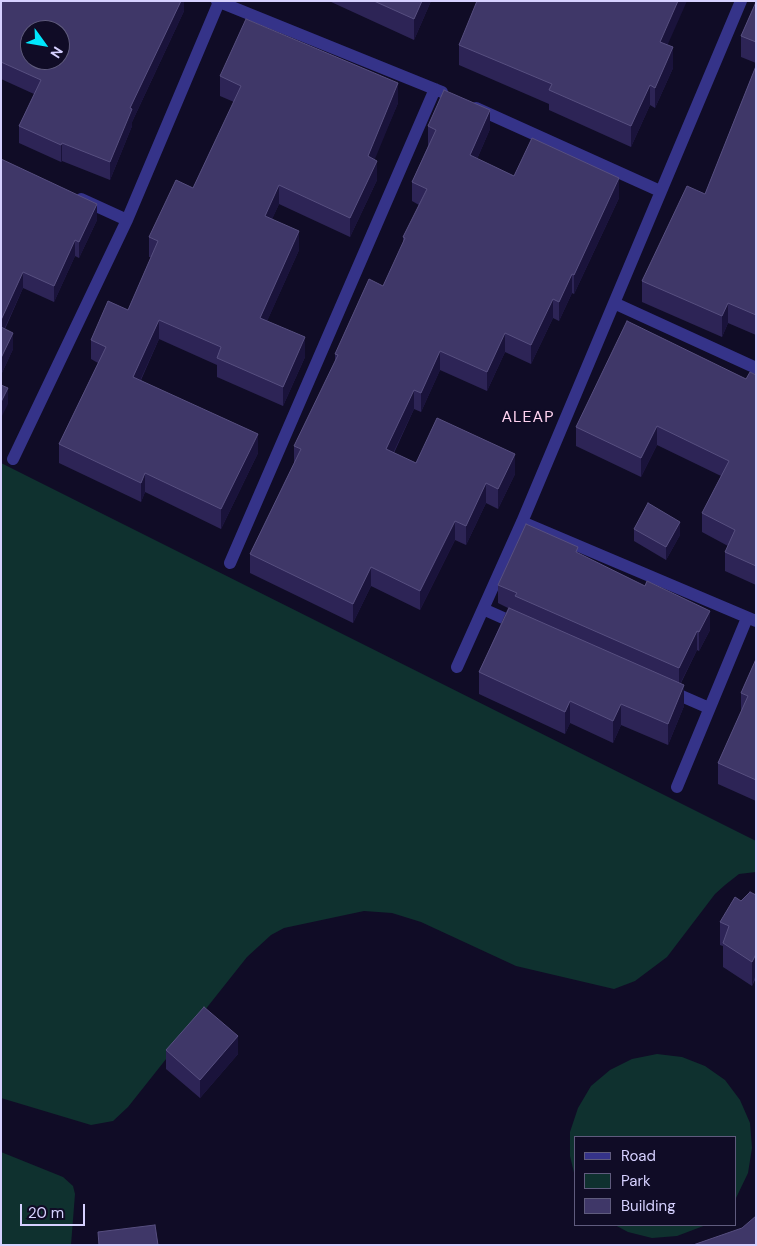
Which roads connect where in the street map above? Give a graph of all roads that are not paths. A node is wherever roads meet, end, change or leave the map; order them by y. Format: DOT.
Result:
graph roads {
  1 [pos="741,1"];
  2 [pos="218,2"];
  3 [pos="435,89"];
  4 [pos="660,191"];
  5 [pos="73,195"];
  6 [pos="127,220"];
  7 [pos="614,303"];
  8 [pos="756,368"];
  9 [pos="13,459"];
  10 [pos="522,522"];
  11 [pos="230,563"];
  12 [pos="483,609"];
  13 [pos="751,619"];
  14 [pos="528,629"];
  15 [pos="457,668"];
  16 [pos="655,684"];
  17 [pos="709,708"];
  18 [pos="677,787"];
  1 -- 4 [label="street"];
  2 -- 3 [label="street"];
  2 -- 6 [label="street"];
  3 -- 4 [label="street"];
  3 -- 11 [label="street"];
  4 -- 7 [label="street"];
  5 -- 6 [label="street"];
  6 -- 9 [label="street"];
  7 -- 8 [label="street"];
  7 -- 10 [label="street"];
  10 -- 12 [label="street"];
  10 -- 13 [label="street"];
  12 -- 14 [label="street"];
  12 -- 15 [label="street"];
  13 -- 17 [label="street"];
  16 -- 17 [label="street"];
  17 -- 18 [label="street"];
}
